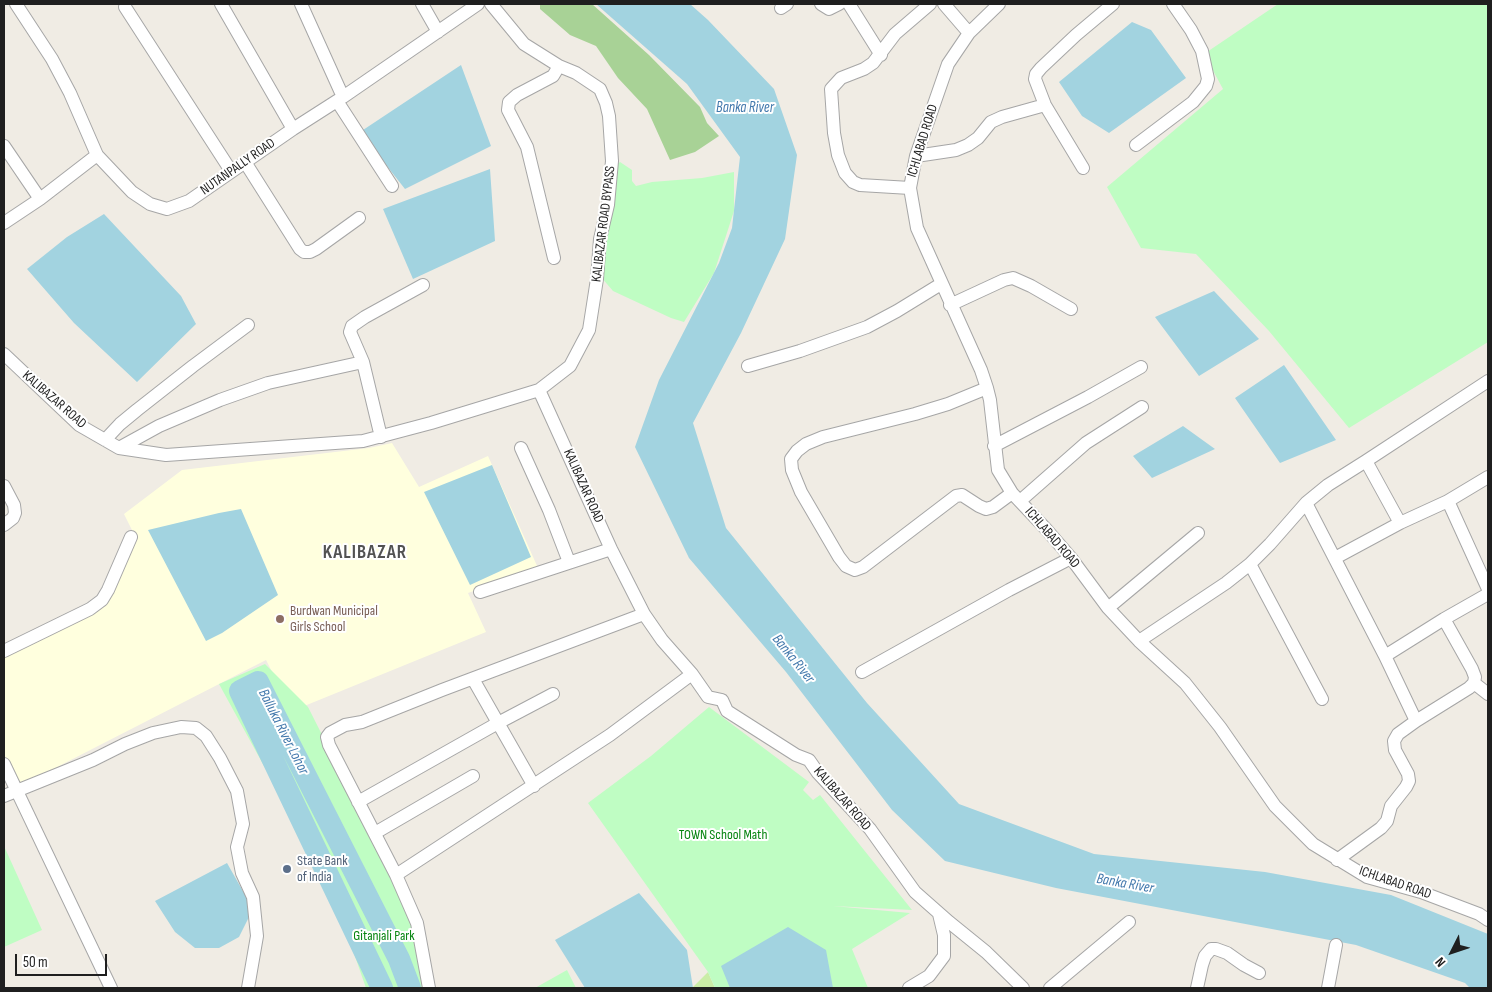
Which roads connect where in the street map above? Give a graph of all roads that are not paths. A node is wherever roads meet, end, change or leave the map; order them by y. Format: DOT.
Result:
graph roads {
  1 [pos="16,4"];
  2 [pos="221,4"];
  3 [pos="301,4"];
  4 [pos="422,4"];
  5 [pos="478,4"];
  6 [pos="491,4"];
  7 [pos="821,4"];
  8 [pos="839,4"];
  9 [pos="849,4"];
  10 [pos="930,4"];
  11 [pos="944,4"];
  12 [pos="999,4"];
  13 [pos="1114,4"];
  14 [pos="1173,4"];
  15 [pos="125,7"];
  16 [pos="438,32"];
  17 [pos="969,33"];
  18 [pos="881,54"];
  19 [pos="559,66"];
  20 [pos="340,99"];
  21 [pos="1045,105"];
  22 [pos="293,129"];
  23 [pos="1136,145"];
  24 [pos="4,146"];
  25 [pos="97,155"];
  26 [pos="916,156"];
  27 [pos="245,162"];
  28 [pos="1083,168"];
  29 [pos="231,172"];
  30 [pos="392,186"];
  31 [pos="910,188"];
  32 [pos="40,200"];
  33 [pos="359,218"];
  34 [pos="4,223"];
  35 [pos="554,258"];
  36 [pos="941,284"];
  37 [pos="423,285"];
  38 [pos="950,305"];
  39 [pos="1071,309"];
  40 [pos="248,325"];
  41 [pos="6,361"];
  42 [pos="363,362"];
  43 [pos="748,366"];
  44 [pos="1141,367"];
  45 [pos="1488,381"];
  46 [pos="987,388"];
  47 [pos="539,390"];
  48 [pos="1142,407"];
  49 [pos="381,437"];
  50 [pos="106,440"];
  51 [pos="994,446"];
  52 [pos="119,448"];
  53 [pos="521,448"];
  54 [pos="1366,461"];
  55 [pos="1488,477"];
  56 [pos="4,486"];
  57 [pos="1016,497"];
  58 [pos="1448,501"];
  59 [pos="1306,503"];
  60 [pos="1400,523"];
  61 [pos="4,525"];
  62 [pos="1198,533"];
  63 [pos="131,537"];
  64 [pos="611,549"];
  65 [pos="1071,558"];
  66 [pos="1335,558"];
  67 [pos="570,562"];
  68 [pos="1250,564"];
  69 [pos="1488,589"];
  70 [pos="480,592"];
  71 [pos="1488,594"];
  72 [pos="1108,608"];
  73 [pos="644,614"];
  74 [pos="1444,618"];
  75 [pos="1139,641"];
  76 [pos="4,651"];
  77 [pos="1385,656"];
  78 [pos="862,672"];
  79 [pos="692,674"];
  80 [pos="474,679"];
  81 [pos="1474,683"];
  82 [pos="553,694"];
  83 [pos="1488,694"];
  84 [pos="1322,699"];
  85 [pos="1416,721"];
  86 [pos="498,723"];
  87 [pos="4,764"];
  88 [pos="473,776"];
  89 [pos="534,786"];
  90 [pos="16,791"];
  91 [pos="4,796"];
  92 [pos="358,802"];
  93 [pos="375,833"];
  94 [pos="1337,860"];
  95 [pos="396,875"];
  96 [pos="939,914"];
  97 [pos="1488,920"];
  98 [pos="1129,922"];
  99 [pos="1336,945"];
  100 [pos="1259,973"];
  101 [pos="111,988"];
  102 [pos="248,988"];
  103 [pos="429,988"];
  104 [pos="909,988"];
  105 [pos="1023,988"];
  106 [pos="1050,988"];
  107 [pos="1197,988"];
  108 [pos="1328,988"];
  1 -- 25 [label="street"];
  2 -- 22 [label="street"];
  3 -- 20 [label="street"];
  4 -- 16 [label="street"];
  5 -- 16 [label="street, NUTANPALLY ROAD"];
  6 -- 19 [label="street, KALIBAZAR ROAD BYPASS"];
  7 -- 8 [label="street"];
  9 -- 18 [label="street"];
  10 -- 18 [label="street"];
  11 -- 17 [label="street"];
  12 -- 17 [label="street, ICHLABAD ROAD"];
  13 -- 21 [label="street"];
  14 -- 23 [label="street"];
  15 -- 29 [label="street"];
  16 -- 20 [label="street, NUTANPALLY ROAD"];
  17 -- 26 [label="street, ICHLABAD ROAD"];
  18 -- 31 [label="street"];
  19 -- 35 [label="street"];
  19 -- 47 [label="street, KALIBAZAR ROAD BYPASS"];
  20 -- 22 [label="street, NUTANPALLY ROAD"];
  20 -- 30 [label="street"];
  21 -- 26 [label="street"];
  21 -- 28 [label="street"];
  22 -- 27 [label="street, NUTANPALLY ROAD"];
  24 -- 32 [label="street"];
  25 -- 29 [label="street, NUTANPALLY ROAD"];
  25 -- 32 [label="street"];
  26 -- 31 [label="street, ICHLABAD ROAD"];
  27 -- 29 [label="street, NUTANPALLY ROAD"];
  27 -- 33 [label="street"];
  31 -- 36 [label="street, ICHLABAD ROAD"];
  32 -- 34 [label="street"];
  36 -- 38 [label="street, ICHLABAD ROAD"];
  36 -- 43 [label="street"];
  37 -- 42 [label="street"];
  38 -- 39 [label="street"];
  38 -- 46 [label="street, ICHLABAD ROAD"];
  40 -- 50 [label="street"];
  41 -- 50 [label="street, KALIBAZAR ROAD"];
  42 -- 49 [label="street"];
  42 -- 52 [label="street"];
  44 -- 51 [label="street"];
  45 -- 54 [label="street"];
  46 -- 51 [label="street, ICHLABAD ROAD"];
  46 -- 57 [label="street"];
  47 -- 49 [label="street, KALIBAZAR ROAD"];
  47 -- 64 [label="street, KALIBAZAR ROAD"];
  48 -- 57 [label="street"];
  49 -- 52 [label="street, KALIBAZAR ROAD"];
  50 -- 52 [label="street, KALIBAZAR ROAD"];
  51 -- 57 [label="street, ICHLABAD ROAD"];
  53 -- 67 [label="street"];
  54 -- 59 [label="street"];
  54 -- 60 [label="street"];
  55 -- 58 [label="street"];
  56 -- 61 [label="street"];
  57 -- 65 [label="street, ICHLABAD ROAD"];
  58 -- 60 [label="street"];
  58 -- 69 [label="street"];
  59 -- 66 [label="street"];
  59 -- 68 [label="street"];
  60 -- 66 [label="street"];
  62 -- 72 [label="street"];
  63 -- 76 [label="street"];
  64 -- 67 [label="street"];
  64 -- 73 [label="street, KALIBAZAR ROAD"];
  65 -- 72 [label="street, ICHLABAD ROAD"];
  65 -- 78 [label="street"];
  66 -- 77 [label="street"];
  67 -- 70 [label="street"];
  68 -- 75 [label="street"];
  68 -- 84 [label="street"];
  71 -- 74 [label="street"];
  72 -- 75 [label="street, ICHLABAD ROAD"];
  73 -- 79 [label="street, KALIBAZAR ROAD"];
  73 -- 80 [label="street"];
  74 -- 77 [label="street"];
  74 -- 81 [label="street"];
  75 -- 94 [label="street, ICHLABAD ROAD"];
  77 -- 85 [label="street"];
  79 -- 89 [label="street"];
  79 -- 96 [label="street, KALIBAZAR ROAD"];
  80 -- 86 [label="street"];
  80 -- 92 [label="street"];
  81 -- 83 [label="street"];
  81 -- 85 [label="street"];
  82 -- 86 [label="street"];
  85 -- 94 [label="street"];
  86 -- 89 [label="street"];
  86 -- 92 [label="street"];
  87 -- 90 [label="street"];
  88 -- 93 [label="street"];
  89 -- 95 [label="street"];
  90 -- 91 [label="street"];
  90 -- 101 [label="street"];
  90 -- 102 [label="street"];
  92 -- 93 [label="street"];
  93 -- 95 [label="street"];
  94 -- 97 [label="street, ICHLABAD ROAD"];
  95 -- 103 [label="street"];
  96 -- 104 [label="street"];
  96 -- 105 [label="street, KALIBAZAR ROAD"];
  98 -- 106 [label="street"];
  99 -- 108 [label="street"];
  100 -- 107 [label="street"];
}
